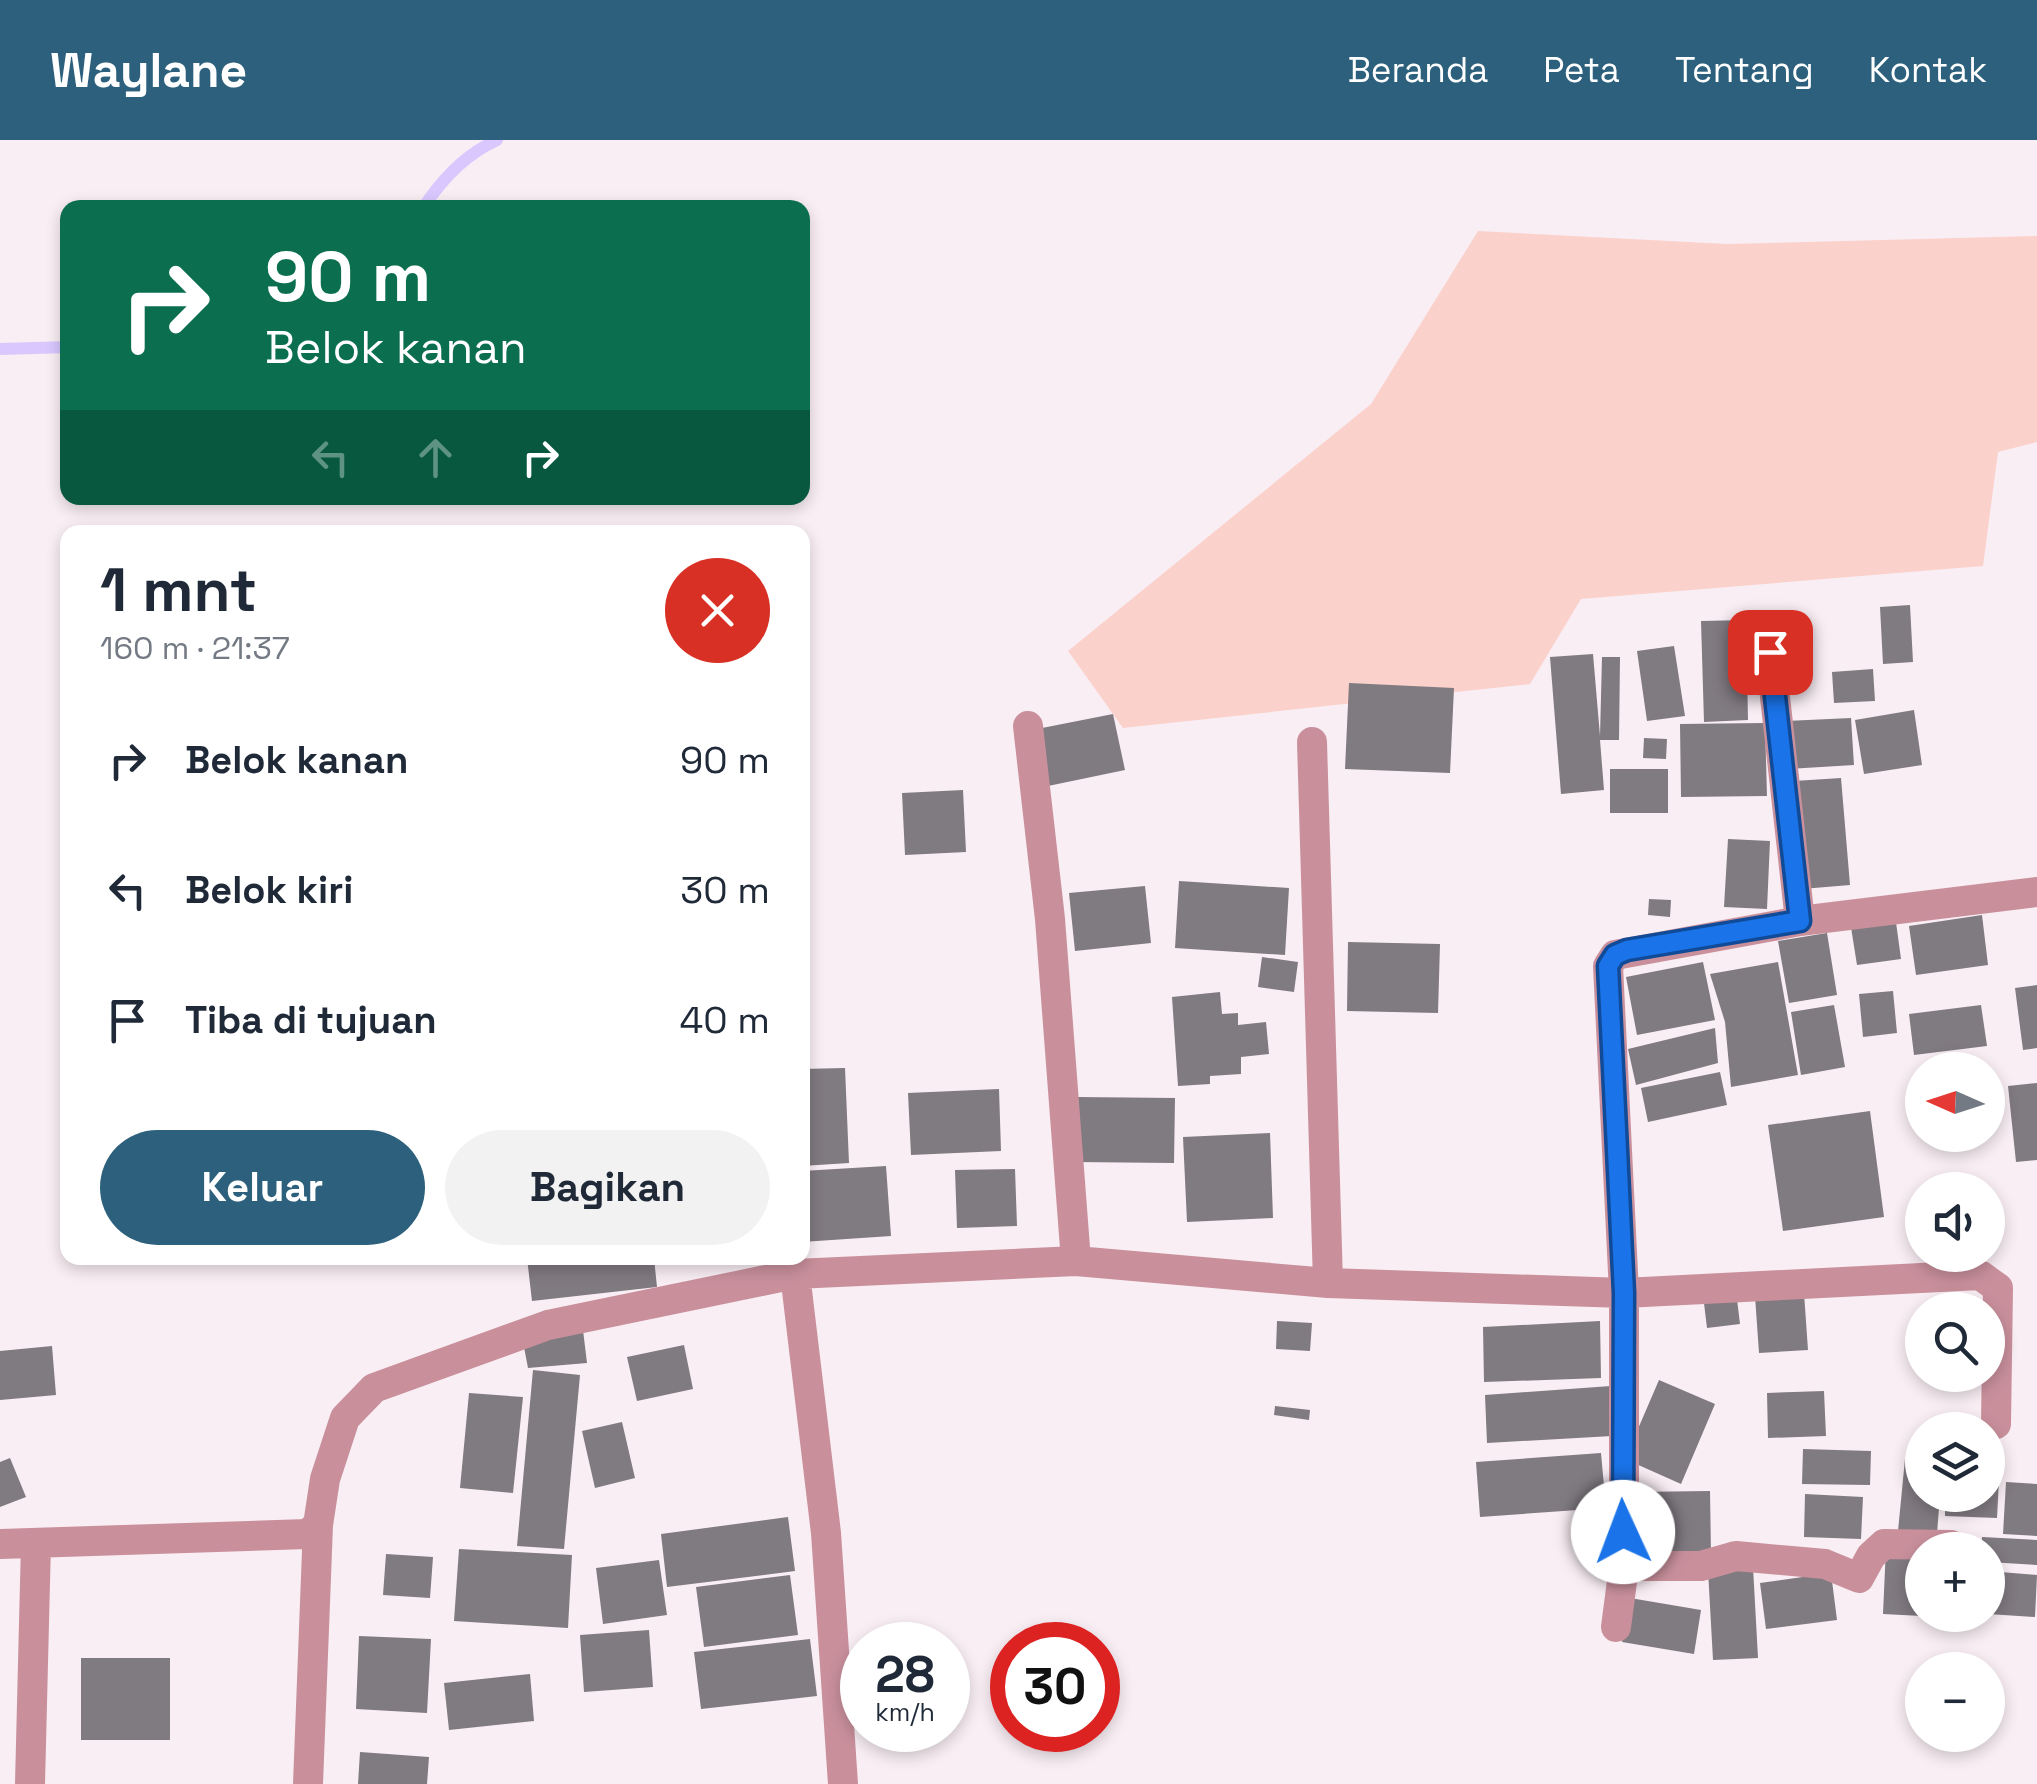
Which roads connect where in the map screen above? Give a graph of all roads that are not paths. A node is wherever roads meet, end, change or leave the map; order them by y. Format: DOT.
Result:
graph roads {
  1 [pos="1770,652"];
  2 [pos="1028,726"];
  3 [pos="1312,742"];
  4 [pos="2037,892"];
  5 [pos="1800,921"];
  6 [pos="1076,1261"];
  7 [pos="795,1274"];
  8 [pos="1328,1283"];
  9 [pos="1624,1293"];
  10 [pos="1996,1412"];
  11 [pos="318,1526"];
  12 [pos="36,1543"];
  13 [pos="0,1544"];
  14 [pos="1905,1544"];
  15 [pos="1624,1566"];
  16 [pos="1616,1627"];
  17 [pos="30,1784"];
  18 [pos="308,1784"];
  19 [pos="843,1784"];
  1 -- 5 [label="street"];
  2 -- 6 [label="street"];
  3 -- 8 [label="street"];
  4 -- 5 [label="street"];
  5 -- 9 [label="street"];
  6 -- 7 [label="street"];
  6 -- 8 [label="street"];
  7 -- 11 [label="street"];
  7 -- 19 [label="street"];
  8 -- 9 [label="street"];
  9 -- 10 [label="street"];
  9 -- 15 [label="street"];
  11 -- 12 [label="street"];
  11 -- 18 [label="street"];
  12 -- 13 [label="street"];
  12 -- 17 [label="street"];
  14 -- 15 [label="street"];
  15 -- 16 [label="street"];
}
